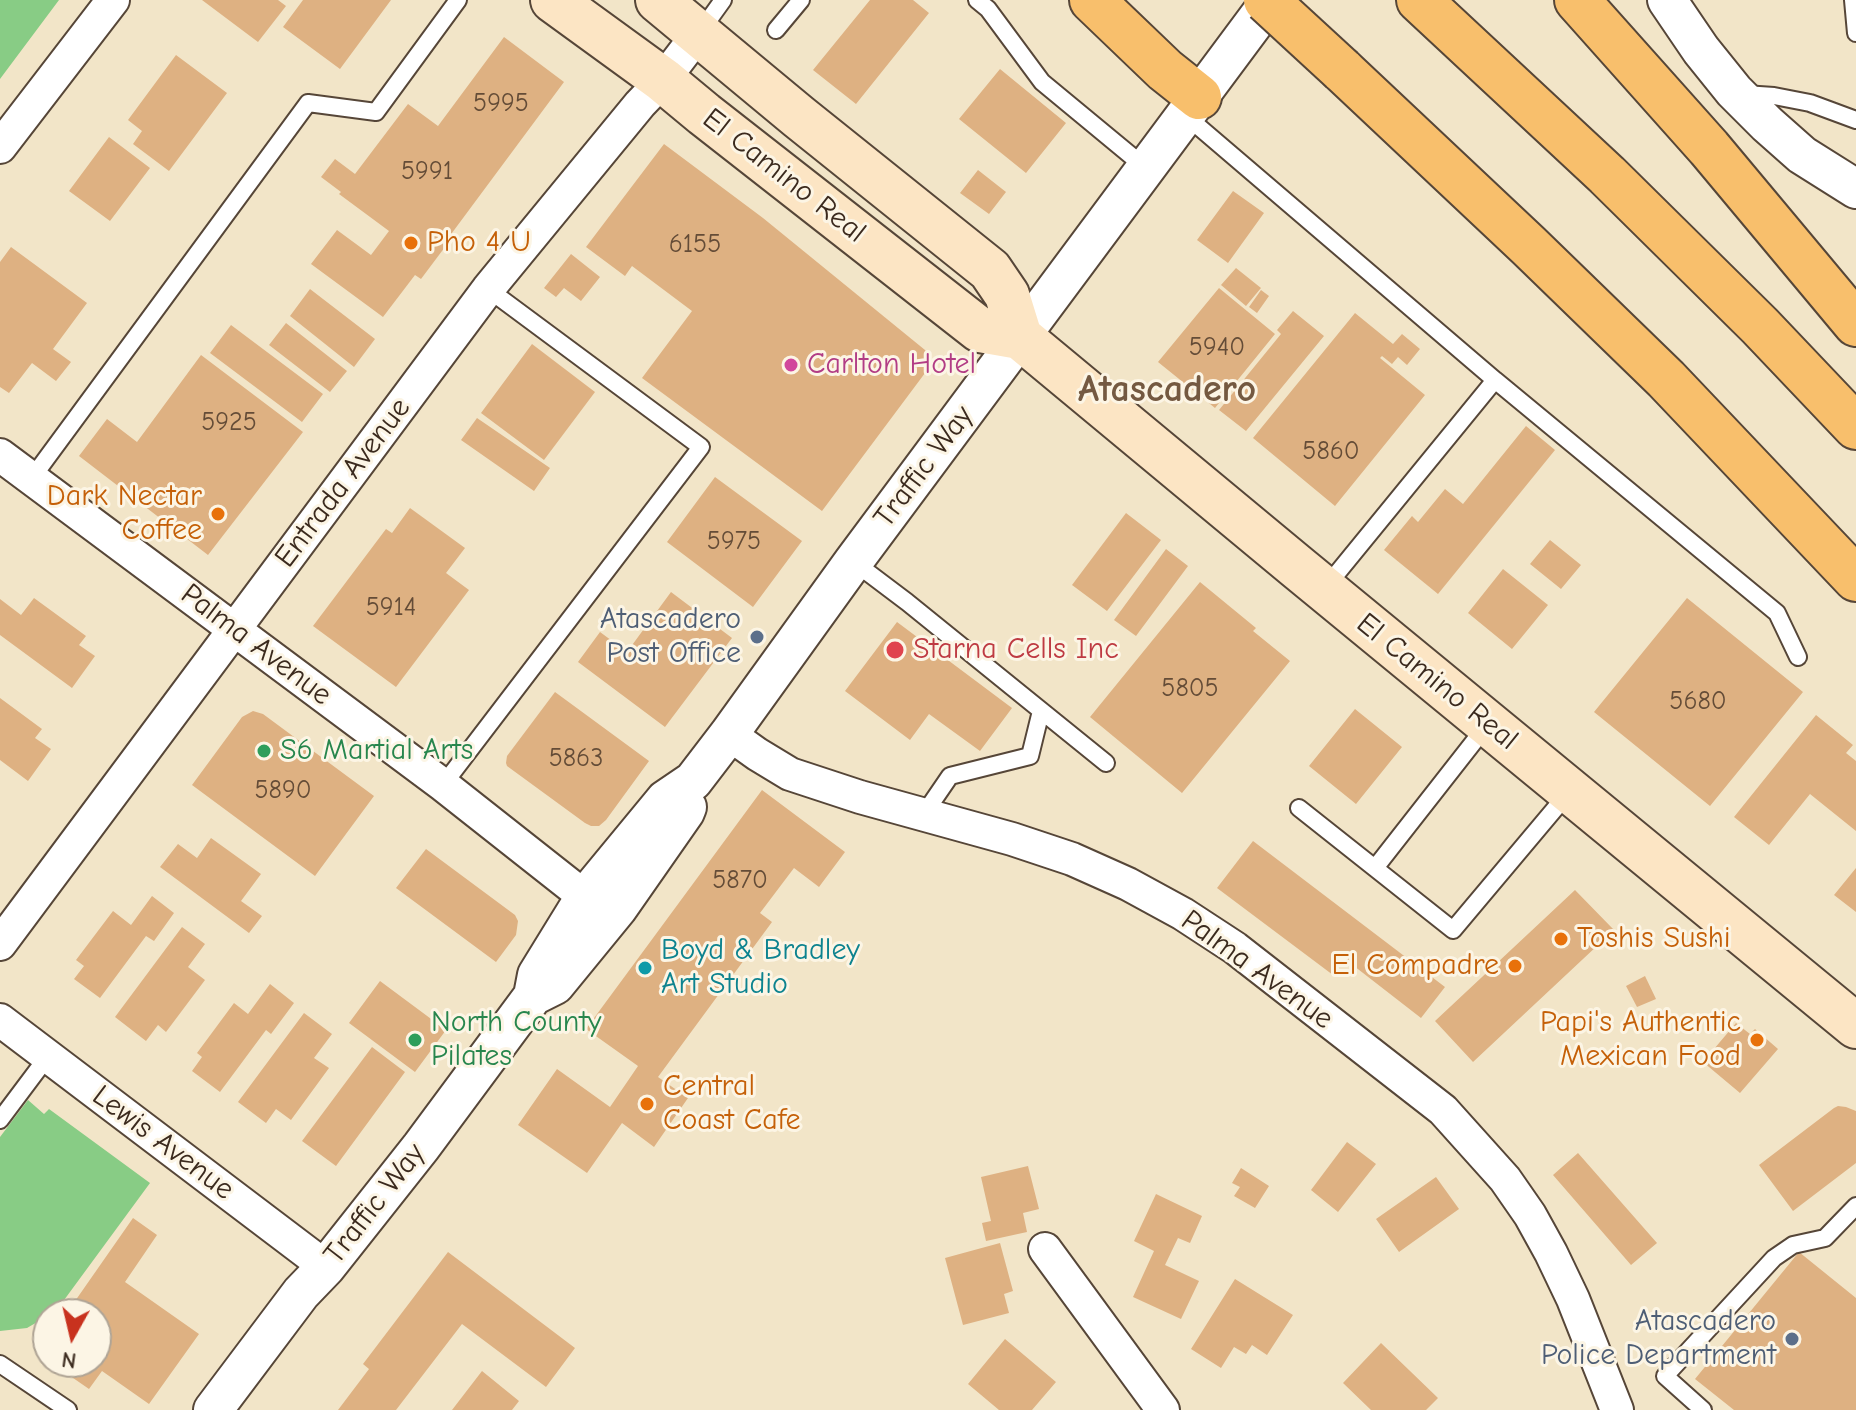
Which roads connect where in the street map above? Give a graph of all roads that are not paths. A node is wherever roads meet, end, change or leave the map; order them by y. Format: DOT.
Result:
graph roads {
  1 [pos="113,0"];
  2 [pos="458,0"];
  3 [pos="553,0"];
  4 [pos="658,0"];
  5 [pos="801,0"];
  6 [pos="977,0"];
  7 [pos="1092,0"];
  8 [pos="1269,0"];
  9 [pos="1419,0"];
  10 [pos="1577,0"];
  11 [pos="1667,0"];
  12 [pos="1853,0"];
  13 [pos="711,16"];
  14 [pos="776,30"];
  15 [pos="1856,33"];
  16 [pos="663,80"];
  17 [pos="1739,94"];
  18 [pos="1192,106"];
  19 [pos="1856,120"];
  20 [pos="0,147"];
  21 [pos="1146,168"];
  22 [pos="1856,189"];
  23 [pos="488,289"];
  24 [pos="1856,324"];
  25 [pos="1020,337"];
  26 [pos="1495,380"];
  27 [pos="1856,427"];
  28 [pos="0,455"];
  29 [pos="32,478"];
  30 [pos="853,562"];
  31 [pos="1856,579"];
  32 [pos="1324,590"];
  33 [pos="234,629"];
  34 [pos="1798,657"];
  35 [pos="1041,711"];
  36 [pos="1488,724"];
  37 [pos="729,734"];
  38 [pos="1106,763"];
  39 [pos="693,781"];
  40 [pos="443,785"];
  41 [pos="1570,791"];
  42 [pos="1299,808"];
  43 [pos="924,814"];
  44 [pos="1375,868"];
  45 [pos="585,897"];
  46 [pos="0,944"];
  47 [pos="533,996"];
  48 [pos="0,1020"];
  49 [pos="1856,1026"];
  50 [pos="48,1056"];
  51 [pos="0,1120"];
  52 [pos="1856,1206"];
  53 [pos="1045,1249"];
  54 [pos="326,1267"];
  55 [pos="0,1364"];
  56 [pos="68,1410"];
  57 [pos="213,1410"];
  58 [pos="1163,1410"];
  59 [pos="1617,1410"];
  60 [pos="1703,1410"];
  1 -- 20 [label="street"];
  2 -- 29 [label="lane"];
  3 -- 16 [label="main road, El Camino Real"];
  4 -- 13 [label="main road, El Camino Real"];
  5 -- 14 [label="lane"];
  6 -- 21 [label="lane"];
  7 -- 18 [label="highway"];
  8 -- 18 [label="street, Traffic Way"];
  8 -- 31 [label="highway, bridge"];
  9 -- 27 [label="highway"];
  10 -- 24 [label="highway"];
  11 -- 17 [label="street"];
  12 -- 15 [label="lane"];
  13 -- 16 [label="street, Entrada Avenue"];
  13 -- 25 [label="main road, El Camino Real"];
  16 -- 23 [label="street, Entrada Avenue"];
  16 -- 25 [label="main road, El Camino Real"];
  17 -- 19 [label="lane"];
  17 -- 22 [label="street"];
  18 -- 21 [label="street, Traffic Way"];
  18 -- 26 [label="lane"];
  21 -- 25 [label="street, Traffic Way"];
  23 -- 33 [label="street, Entrada Avenue"];
  23 -- 40 [label="lane"];
  25 -- 30 [label="street, Traffic Way"];
  25 -- 32 [label="main road, El Camino Real"];
  26 -- 32 [label="lane"];
  26 -- 34 [label="lane"];
  28 -- 29 [label="street, Palma Avenue"];
  29 -- 33 [label="street, Palma Avenue"];
  30 -- 35 [label="lane"];
  30 -- 37 [label="street, Traffic Way"];
  32 -- 36 [label="main road, El Camino Real"];
  33 -- 40 [label="street, Palma Avenue"];
  33 -- 46 [label="street, Entrada Avenue"];
  35 -- 38 [label="lane"];
  35 -- 43 [label="lane"];
  36 -- 41 [label="main road, El Camino Real"];
  36 -- 44 [label="lane"];
  37 -- 39 [label="street, Traffic Way"];
  37 -- 43 [label="street, Palma Avenue"];
  39 -- 45 [label="street, Traffic Way"];
  39 -- 47 [label="street, Traffic Way"];
  40 -- 45 [label="street, Palma Avenue"];
  41 -- 44 [label="lane"];
  41 -- 49 [label="main road, El Camino Real"];
  42 -- 44 [label="lane"];
  43 -- 59 [label="street, Palma Avenue"];
  45 -- 47 [label="street, Traffic Way"];
  47 -- 54 [label="street, Traffic Way"];
  48 -- 50 [label="street, Lewis Avenue"];
  50 -- 51 [label="lane"];
  50 -- 54 [label="street, Lewis Avenue"];
  52 -- 60 [label="lane"];
  53 -- 58 [label="street"];
  54 -- 57 [label="street, Traffic Way"];
  55 -- 56 [label="lane"];
}
